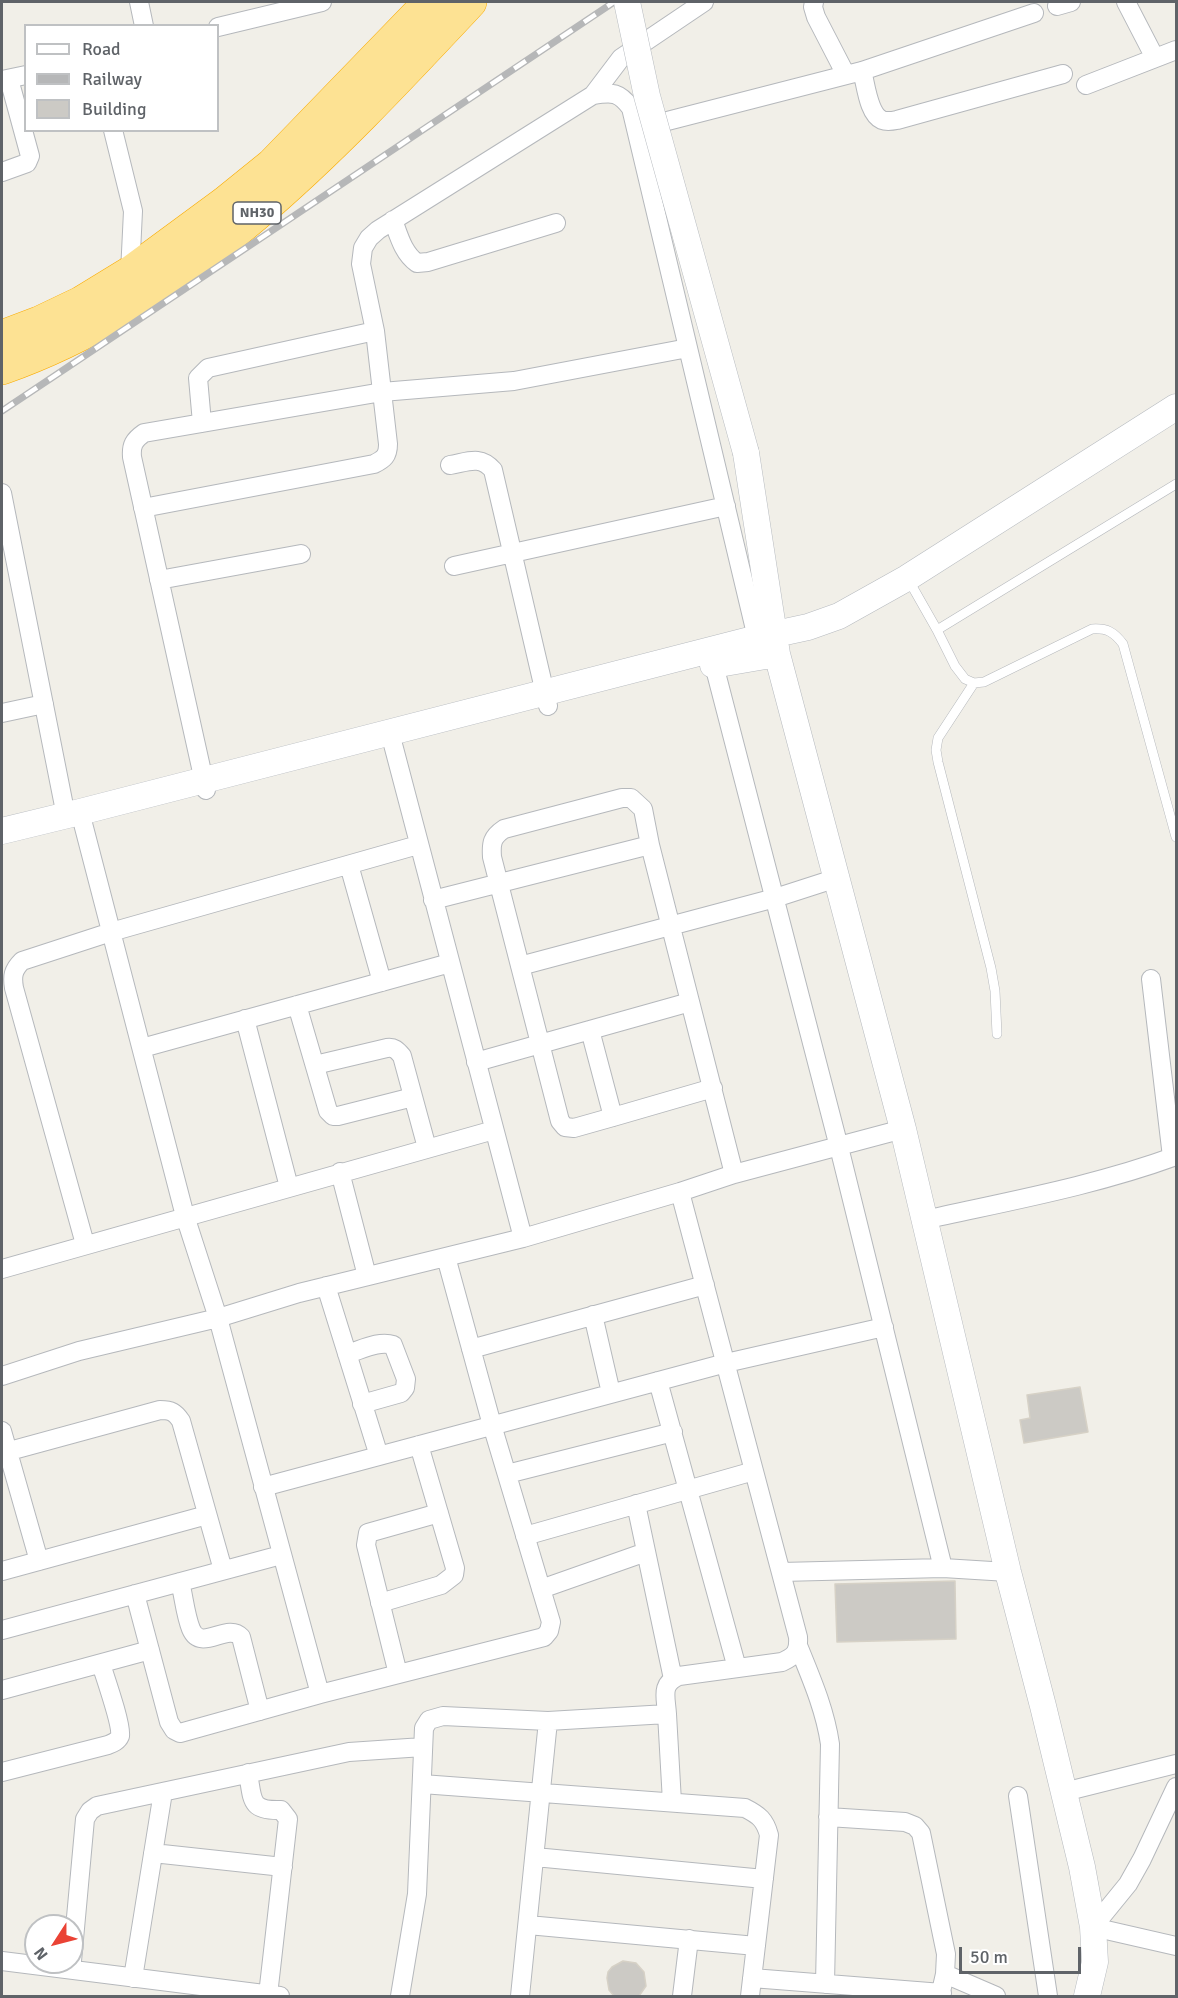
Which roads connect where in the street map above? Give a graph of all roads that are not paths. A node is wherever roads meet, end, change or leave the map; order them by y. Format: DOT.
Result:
graph roads {
  1 [pos="139,2"];
  2 [pos="322,2"];
  3 [pos="470,2"];
  4 [pos="627,2"];
  5 [pos="704,2"];
  6 [pos="814,2"];
  7 [pos="1126,2"];
  8 [pos="419,4"];
  9 [pos="1034,14"];
  10 [pos="144,24"];
  11 [pos="219,27"];
  12 [pos="1176,50"];
  13 [pos="1155,58"];
  14 [pos="854,73"];
  15 [pos="1063,74"];
  16 [pos="12,78"];
  17 [pos="1086,85"];
  18 [pos="593,95"];
  19 [pos="636,129"];
  20 [pos="24,130"];
  21 [pos="24,132"];
  22 [pos="113,132"];
  23 [pos="2,172"];
  24 [pos="393,220"];
  25 [pos="556,223"];
  26 [pos="130,273"];
  27 [pos="375,331"];
  28 [pos="2,337"];
  29 [pos="688,348"];
  30 [pos="2,368"];
  31 [pos="382,392"];
  32 [pos="1176,407"];
  33 [pos="202,423"];
  34 [pos="450,465"];
  35 [pos="1176,484"];
  36 [pos="2,493"];
  37 [pos="726,506"];
  38 [pos="143,508"];
  39 [pos="511,553"];
  40 [pos="301,554"];
  41 [pos="454,566"];
  42 [pos="908,578"];
  43 [pos="159,580"];
  44 [pos="937,630"];
  45 [pos="770,642"];
  46 [pos="714,665"];
  47 [pos="974,683"];
  48 [pos="546,699"];
  49 [pos="44,704"];
  50 [pos="2,713"];
  51 [pos="391,738"];
  52 [pos="205,785"];
  53 [pos="76,817"];
  54 [pos="2,831"];
  55 [pos="1176,837"];
  56 [pos="2,841"];
  57 [pos="418,845"];
  58 [pos="650,845"];
  59 [pos="349,865"];
  60 [pos="837,878"];
  61 [pos="499,883"];
  62 [pos="775,898"];
  63 [pos="433,900"];
  64 [pos="671,925"];
  65 [pos="111,932"];
  66 [pos="450,963"];
  67 [pos="520,966"];
  68 [pos="1151,979"];
  69 [pos="382,982"];
  70 [pos="690,1002"];
  71 [pos="297,1005"];
  72 [pos="245,1019"];
  73 [pos="590,1030"];
  74 [pos="997,1034"];
  75 [pos="540,1044"];
  76 [pos="142,1048"];
  77 [pos="476,1062"];
  78 [pos="315,1065"];
  79 [pos="712,1088"];
  80 [pos="412,1097"];
  81 [pos="614,1117"];
  82 [pos="903,1129"];
  83 [pos="494,1130"];
  84 [pos="839,1147"];
  85 [pos="427,1148"];
  86 [pos="1174,1156"];
  87 [pos="340,1172"];
  88 [pos="734,1174"];
  89 [pos="289,1187"];
  90 [pos="680,1192"];
  91 [pos="185,1216"];
  92 [pos="924,1220"];
  93 [pos="523,1238"];
  94 [pos="85,1244"];
  95 [pos="446,1257"];
  96 [pos="2,1269"];
  97 [pos="367,1276"];
  98 [pos="705,1285"];
  99 [pos="326,1286"];
  100 [pos="593,1315"];
  101 [pos="218,1318"];
  102 [pos="884,1327"];
  103 [pos="471,1349"];
  104 [pos="347,1354"];
  105 [pos="726,1363"];
  106 [pos="2,1376"];
  107 [pos="658,1380"];
  108 [pos="611,1393"];
  109 [pos="362,1404"];
  110 [pos="492,1425"];
  111 [pos="2,1431"];
  112 [pos="673,1432"];
  113 [pos="419,1445"];
  114 [pos="4,1452"];
  115 [pos="379,1456"];
  116 [pos="754,1471"];
  117 [pos="507,1474"];
  118 [pos="263,1487"];
  119 [pos="688,1489"];
  120 [pos="636,1504"];
  121 [pos="439,1513"];
  122 [pos="207,1515"];
  123 [pos="525,1536"];
  124 [pos="646,1552"];
  125 [pos="281,1555"];
  126 [pos="39,1561"];
  127 [pos="943,1568"];
  128 [pos="224,1570"];
  129 [pos="2,1571"];
  130 [pos="781,1572"];
  131 [pos="1008,1572"];
  132 [pos="180,1582"];
  133 [pos="541,1589"];
  134 [pos="135,1594"];
  135 [pos="380,1603"];
  136 [pos="2,1630"];
  137 [pos="798,1648"];
  138 [pos="150,1650"];
  139 [pos="101,1664"];
  140 [pos="737,1668"];
  141 [pos="398,1674"];
  142 [pos="673,1679"];
  143 [pos="2,1690"];
  144 [pos="320,1694"];
  145 [pos="260,1711"];
  146 [pos="667,1714"];
  147 [pos="549,1721"];
  148 [pos="423,1747"];
  149 [pos="1176,1764"];
  150 [pos="3,1766"];
  151 [pos="248,1773"];
  152 [pos="422,1784"];
  153 [pos="1176,1787"];
  154 [pos="163,1792"];
  155 [pos="542,1792"];
  156 [pos="1064,1792"];
  157 [pos="1018,1796"];
  158 [pos="672,1802"];
  159 [pos="828,1817"];
  160 [pos="153,1853"];
  161 [pos="535,1857"];
  162 [pos="284,1867"];
  163 [pos="764,1879"];
  164 [pos="76,1914"];
  165 [pos="528,1925"];
  166 [pos="1093,1927"];
  167 [pos="689,1939"];
  168 [pos="756,1946"];
  169 [pos="1176,1946"];
  170 [pos="2,1961"];
  171 [pos="24,1962"];
  172 [pos="84,1967"];
  173 [pos="945,1974"];
  174 [pos="133,1978"];
  175 [pos="825,1984"];
  176 [pos="751,1987"];
  177 [pos="941,1995"];
  178 [pos="274,1996"];
  179 [pos="399,1996"];
  180 [pos="520,1996"];
  181 [pos="682,1996"];
  182 [pos="996,1996"];
  183 [pos="1048,1996"];
  184 [pos="1087,1996"];
  1 -- 10 [label="street"];
  2 -- 11 [label="street"];
  3 -- 30 [label="highway, NH30"];
  4 -- 45 [label="main road, bridge"];
  5 -- 18 [label="street"];
  6 -- 14 [label="street"];
  7 -- 13 [label="street"];
  8 -- 26 [label="highway, NH30"];
  9 -- 14 [label="street"];
  12 -- 13 [label="street"];
  13 -- 17 [label="street"];
  14 -- 15 [label="street"];
  14 -- 19 [label="street"];
  16 -- 20 [label="street"];
  18 -- 19 [label="street"];
  18 -- 24 [label="street"];
  19 -- 29 [label="street"];
  21 -- 23 [label="street"];
  22 -- 26 [label="street"];
  24 -- 25 [label="street"];
  24 -- 27 [label="street"];
  26 -- 28 [label="highway, NH30"];
  27 -- 31 [label="street"];
  27 -- 33 [label="street"];
  29 -- 31 [label="street"];
  29 -- 37 [label="street"];
  31 -- 33 [label="street"];
  31 -- 38 [label="street"];
  32 -- 42 [label="main road"];
  33 -- 38 [label="street"];
  34 -- 39 [label="street"];
  35 -- 44 [label="lane"];
  36 -- 49 [label="street"];
  37 -- 39 [label="street"];
  37 -- 45 [label="street"];
  38 -- 43 [label="street"];
  39 -- 41 [label="street"];
  39 -- 48 [label="street"];
  40 -- 43 [label="street"];
  42 -- 44 [label="lane"];
  42 -- 45 [label="main road"];
  43 -- 52 [label="street"];
  44 -- 47 [label="lane"];
  45 -- 46 [label="main road"];
  45 -- 48 [label="main road"];
  45 -- 60 [label="main road"];
  46 -- 48 [label="main road"];
  46 -- 62 [label="street"];
  47 -- 55 [label="lane"];
  47 -- 74 [label="lane"];
  48 -- 51 [label="main road"];
  49 -- 50 [label="street"];
  49 -- 53 [label="street"];
  51 -- 52 [label="main road"];
  51 -- 57 [label="street"];
  52 -- 53 [label="main road"];
  53 -- 54 [label="main road"];
  53 -- 56 [label="main road"];
  53 -- 65 [label="street"];
  57 -- 59 [label="street"];
  57 -- 63 [label="street"];
  58 -- 61 [label="street"];
  58 -- 61 [label="street"];
  58 -- 64 [label="street"];
  59 -- 65 [label="street"];
  59 -- 69 [label="street"];
  60 -- 62 [label="street"];
  60 -- 82 [label="main road"];
  61 -- 63 [label="street"];
  61 -- 67 [label="street"];
  62 -- 64 [label="street"];
  62 -- 84 [label="street"];
  63 -- 66 [label="street"];
  64 -- 67 [label="street"];
  64 -- 70 [label="street"];
  65 -- 76 [label="street"];
  65 -- 94 [label="street"];
  66 -- 69 [label="street"];
  66 -- 77 [label="street"];
  67 -- 75 [label="street"];
  68 -- 86 [label="street"];
  69 -- 71 [label="street"];
  70 -- 73 [label="street"];
  70 -- 79 [label="street"];
  71 -- 72 [label="street"];
  71 -- 78 [label="street"];
  72 -- 76 [label="street"];
  72 -- 89 [label="street"];
  73 -- 75 [label="street"];
  73 -- 81 [label="street"];
  75 -- 77 [label="street"];
  75 -- 81 [label="street"];
  76 -- 91 [label="street"];
  77 -- 83 [label="street"];
  78 -- 80 [label="street"];
  78 -- 80 [label="street"];
  79 -- 81 [label="street"];
  79 -- 88 [label="street"];
  80 -- 85 [label="street"];
  82 -- 84 [label="street"];
  82 -- 92 [label="main road"];
  83 -- 85 [label="street"];
  83 -- 93 [label="street"];
  84 -- 88 [label="street"];
  84 -- 102 [label="street"];
  85 -- 87 [label="street"];
  86 -- 92 [label="street"];
  87 -- 89 [label="street"];
  87 -- 97 [label="street"];
  88 -- 90 [label="street"];
  89 -- 91 [label="street"];
  90 -- 93 [label="street"];
  90 -- 98 [label="street"];
  91 -- 94 [label="street"];
  91 -- 101 [label="street"];
  92 -- 131 [label="main road"];
  93 -- 95 [label="street"];
  94 -- 96 [label="street"];
  95 -- 97 [label="street"];
  95 -- 103 [label="street"];
  97 -- 99 [label="street"];
  98 -- 100 [label="street"];
  98 -- 105 [label="street"];
  99 -- 101 [label="street"];
  99 -- 104 [label="street"];
  100 -- 103 [label="street"];
  100 -- 108 [label="street"];
  101 -- 106 [label="street"];
  101 -- 118 [label="street"];
  102 -- 105 [label="street"];
  102 -- 127 [label="street"];
  103 -- 110 [label="street"];
  104 -- 109 [label="street"];
  104 -- 109 [label="street"];
  105 -- 107 [label="street"];
  105 -- 116 [label="street"];
  107 -- 108 [label="street"];
  107 -- 112 [label="street"];
  108 -- 110 [label="street"];
  109 -- 115 [label="street"];
  110 -- 113 [label="street"];
  110 -- 117 [label="street"];
  111 -- 114 [label="street"];
  112 -- 117 [label="street"];
  112 -- 119 [label="street"];
  113 -- 115 [label="street"];
  113 -- 121 [label="street"];
  114 -- 122 [label="street"];
  114 -- 126 [label="street"];
  115 -- 118 [label="street"];
  116 -- 119 [label="street"];
  116 -- 130 [label="street"];
  117 -- 123 [label="street"];
  118 -- 125 [label="street"];
  119 -- 120 [label="street"];
  119 -- 140 [label="street"];
  120 -- 123 [label="street"];
  120 -- 124 [label="street"];
  121 -- 135 [label="street"];
  121 -- 135 [label="street"];
  122 -- 126 [label="street"];
  122 -- 128 [label="street"];
  123 -- 133 [label="street"];
  124 -- 133 [label="street"];
  124 -- 142 [label="street"];
  125 -- 128 [label="street"];
  125 -- 144 [label="street"];
  126 -- 129 [label="street"];
  127 -- 130 [label="street"];
  127 -- 131 [label="street"];
  128 -- 132 [label="street"];
  130 -- 137 [label="street"];
  131 -- 156 [label="main road"];
  132 -- 134 [label="street"];
  132 -- 145 [label="street"];
  133 -- 141 [label="street"];
  134 -- 136 [label="street"];
  134 -- 138 [label="street"];
  135 -- 141 [label="street"];
  137 -- 140 [label="street"];
  137 -- 159 [label="street"];
  138 -- 139 [label="street"];
  138 -- 145 [label="street"];
  139 -- 143 [label="street"];
  139 -- 150 [label="street"];
  140 -- 142 [label="street"];
  141 -- 144 [label="street"];
  142 -- 146 [label="street"];
  144 -- 145 [label="street"];
  146 -- 147 [label="street"];
  146 -- 158 [label="street"];
  147 -- 148 [label="street"];
  147 -- 155 [label="street"];
  148 -- 151 [label="street"];
  148 -- 152 [label="street"];
  149 -- 156 [label="street"];
  151 -- 154 [label="street"];
  151 -- 162 [label="street"];
  152 -- 155 [label="street"];
  152 -- 179 [label="street"];
  153 -- 166 [label="street"];
  154 -- 160 [label="street"];
  154 -- 164 [label="street"];
  155 -- 158 [label="street"];
  155 -- 161 [label="street"];
  156 -- 166 [label="main road"];
  157 -- 183 [label="street"];
  158 -- 163 [label="street"];
  159 -- 173 [label="street"];
  159 -- 175 [label="street"];
  160 -- 162 [label="street"];
  160 -- 174 [label="street"];
  161 -- 163 [label="street"];
  161 -- 165 [label="street"];
  162 -- 178 [label="street"];
  163 -- 168 [label="street"];
  165 -- 167 [label="street"];
  165 -- 180 [label="street"];
  166 -- 169 [label="street"];
  166 -- 184 [label="main road"];
  167 -- 168 [label="street"];
  167 -- 181 [label="street"];
  168 -- 176 [label="street"];
  170 -- 171 [label="street"];
  172 -- 174 [label="street"];
  173 -- 177 [label="street"];
  173 -- 182 [label="street"];
  174 -- 178 [label="street"];
  175 -- 176 [label="street"];
  175 -- 177 [label="street"];
}
